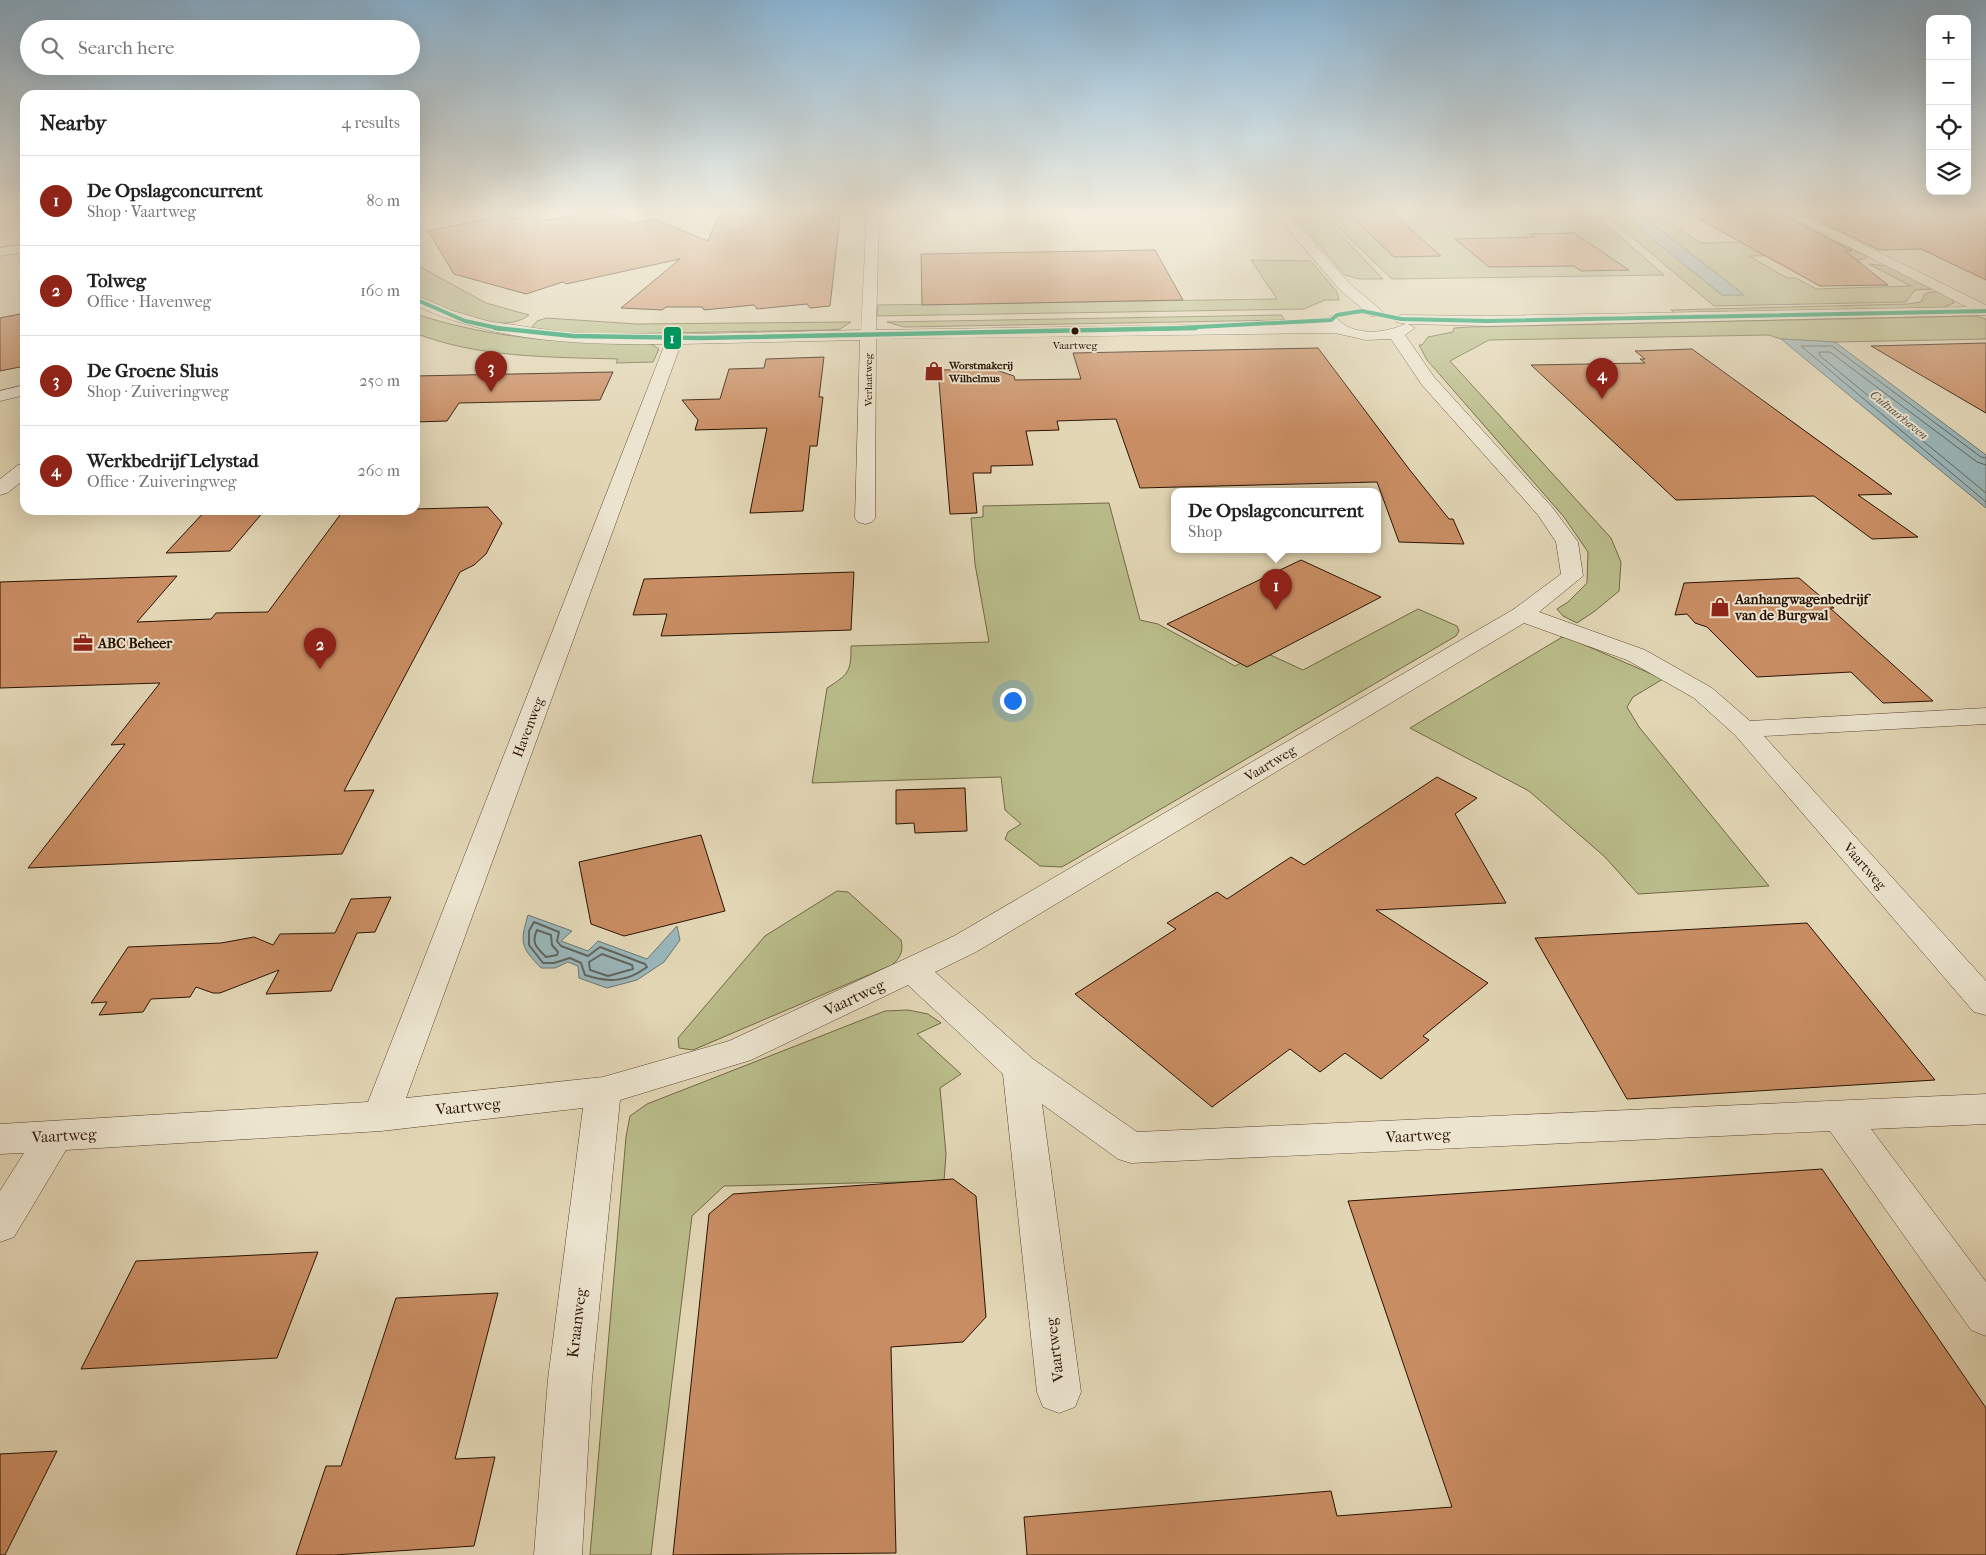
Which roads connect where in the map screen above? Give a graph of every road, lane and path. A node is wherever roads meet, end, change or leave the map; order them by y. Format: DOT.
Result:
graph roads {
  1 [pos="870,286"];
  2 [pos="1935,286"];
  3 [pos="1345,287"];
  4 [pos="420,305"];
  5 [pos="1986,311"];
  6 [pos="1349,312"];
  7 [pos="1376,312"];
  8 [pos="1334,324"];
  9 [pos="1401,327"];
  10 [pos="868,335"];
  11 [pos="1372,336"];
  12 [pos="675,339"];
  13 [pos="1428,380"];
  14 [pos="20,391"];
  15 [pos="0,396"];
  16 [pos="20,472"];
  17 [pos="0,489"];
  18 [pos="865,518"];
  19 [pos="1522,614"];
  20 [pos="1986,716"];
  21 [pos="1744,729"];
  22 [pos="912,970"];
  23 [pos="1986,1003"];
  24 [pos="1020,1069"];
  25 [pos="603,1091"];
  26 [pos="1986,1109"];
  27 [pos="381,1116"];
  28 [pos="1840,1116"];
  29 [pos="55,1136"];
  30 [pos="0,1139"];
  31 [pos="0,1225"];
  32 [pos="1986,1316"];
  33 [pos="1059,1392"];
  34 [pos="558,1555"];
  1 -- 10 [label="street, Verlaatweg"];
  2 -- 5 [label="street"];
  3 -- 6 [label="street"];
  3 -- 7 [label="street"];
  4 -- 12 [label="street"];
  5 -- 9 [label="street"];
  6 -- 7 [label="street"];
  6 -- 8 [label="street"];
  7 -- 9 [label="street"];
  8 -- 10 [label="street"];
  8 -- 11 [label="street"];
  9 -- 11 [label="street"];
  9 -- 13 [label="street, Vaartweg"];
  10 -- 12 [label="street"];
  10 -- 18 [label="street, Verlaatweg"];
  11 -- 13 [label="street, Vaartweg"];
  12 -- 27 [label="street, Havenweg"];
  13 -- 19 [label="street, Vaartweg"];
  14 -- 15 [label="street"];
  16 -- 17 [label="street"];
  19 -- 21 [label="street, Vaartweg"];
  19 -- 22 [label="street, Vaartweg"];
  20 -- 21 [label="street"];
  21 -- 23 [label="street, Vaartweg"];
  22 -- 24 [label="street, Vaartweg"];
  22 -- 25 [label="street, Vaartweg"];
  24 -- 28 [label="street, Vaartweg"];
  24 -- 33 [label="street, Vaartweg"];
  25 -- 27 [label="street, Vaartweg"];
  25 -- 34 [label="street, Kraanweg"];
  26 -- 28 [label="street, Vaartweg"];
  27 -- 29 [label="street, Vaartweg"];
  28 -- 32 [label="street"];
  29 -- 30 [label="street, Vaartweg"];
  29 -- 31 [label="street"];
}
